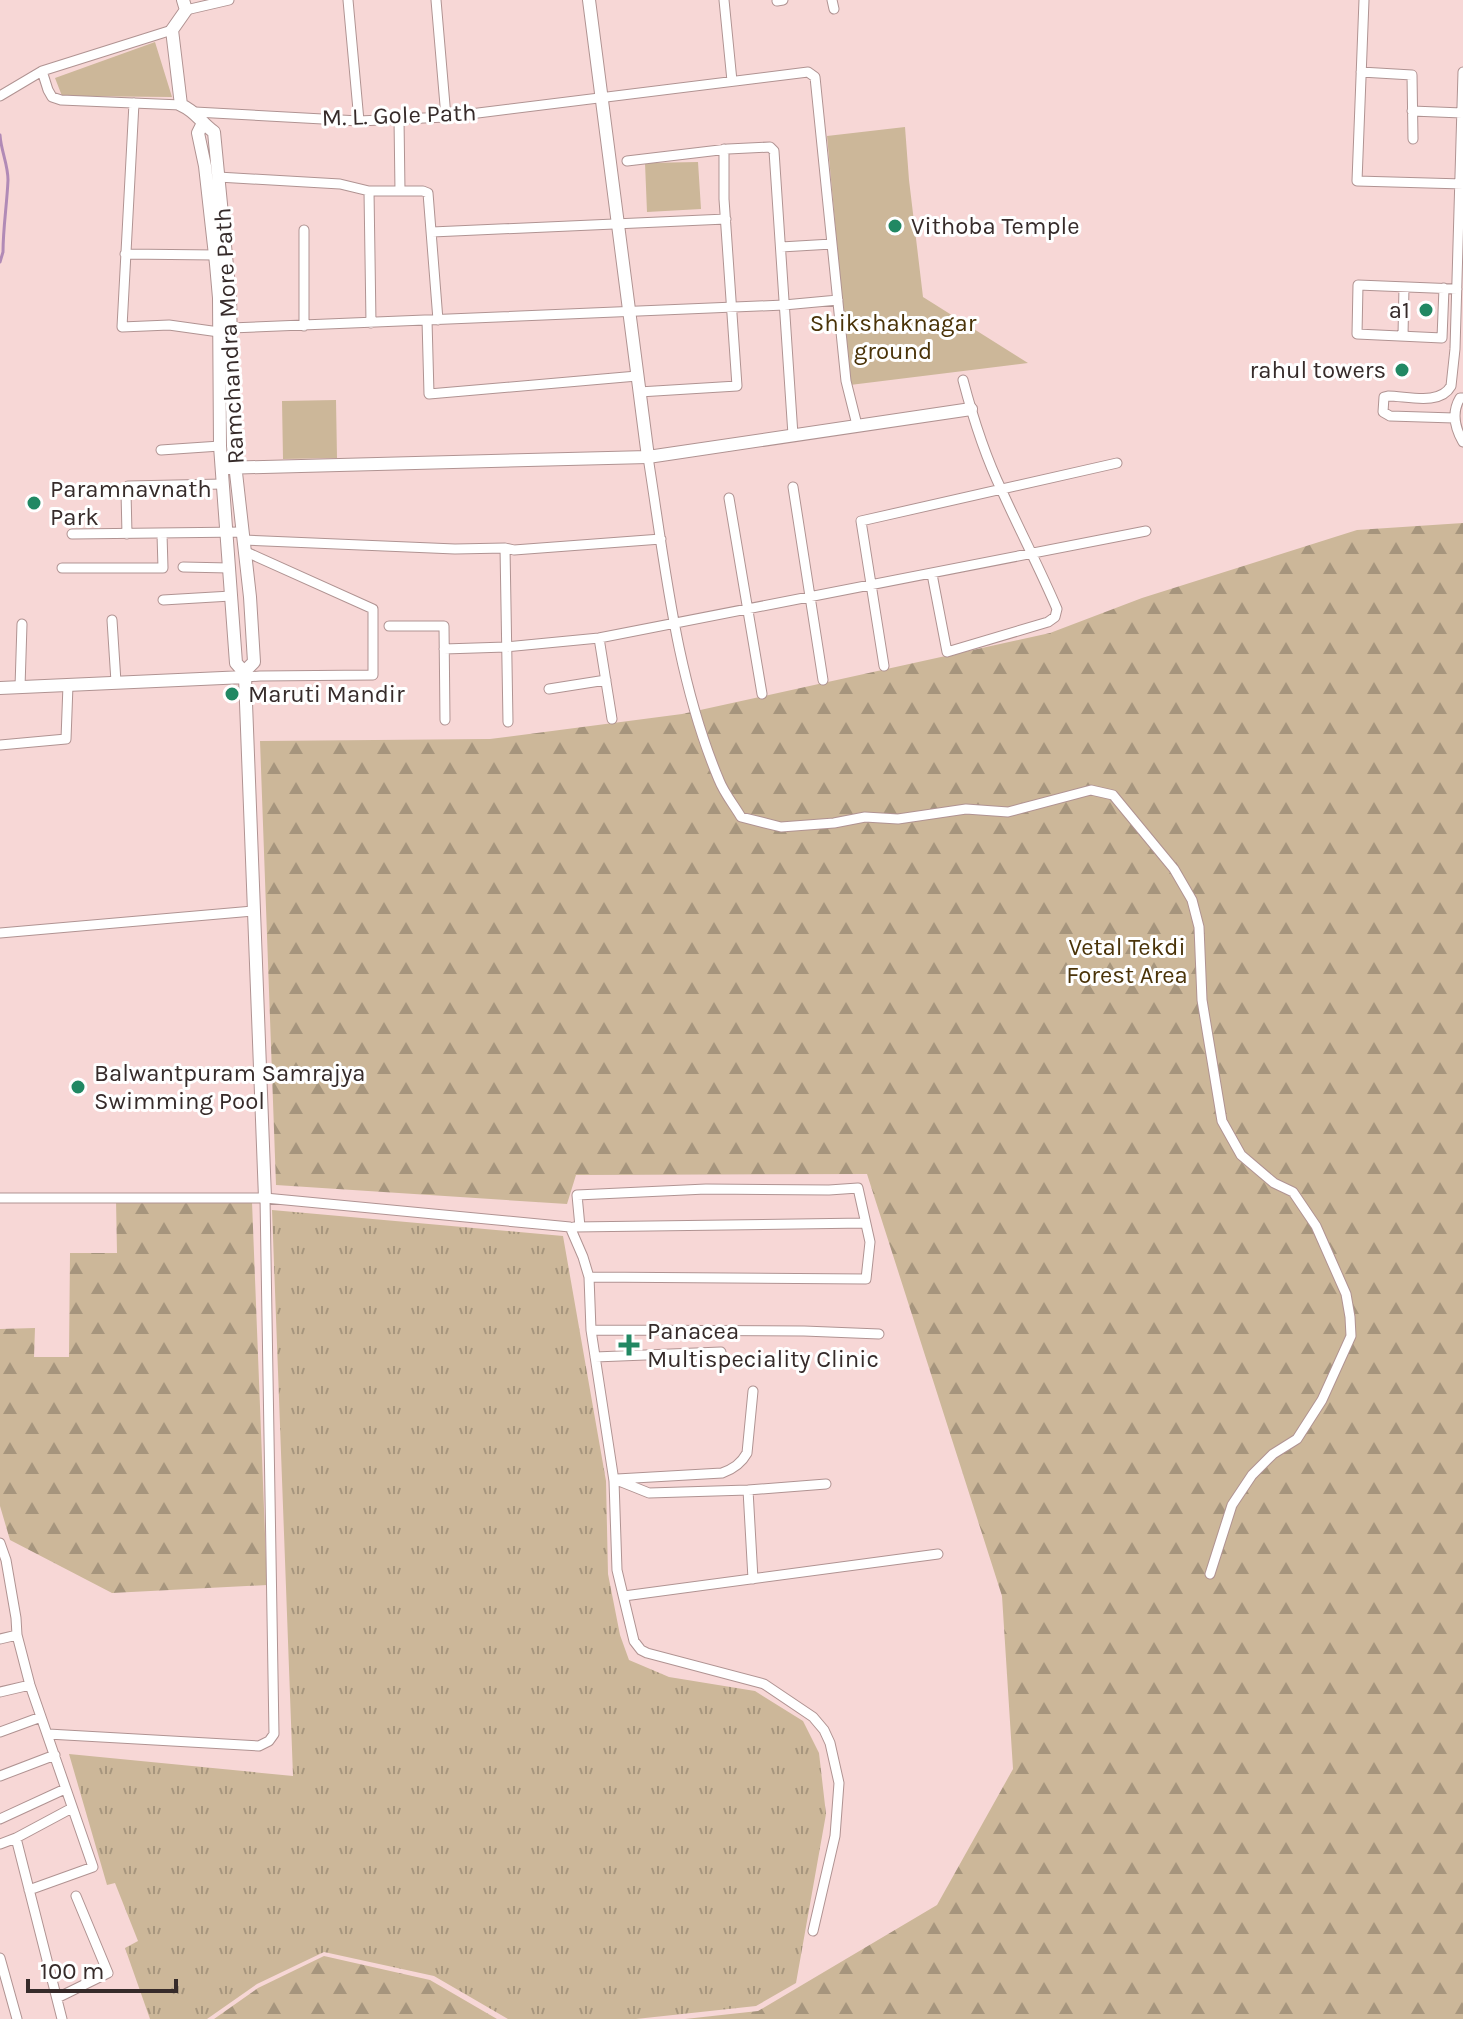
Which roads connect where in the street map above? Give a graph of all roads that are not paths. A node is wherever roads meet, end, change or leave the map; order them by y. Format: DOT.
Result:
graph roads {
  1 [pos="229,0"];
  2 [pos="348,0"];
  3 [pos="436,0"];
  4 [pos="589,0"];
  5 [pos="724,0"];
  6 [pos="1364,0"];
  7 [pos="184,3"];
  8 [pos="172,30"];
  9 [pos="42,71"];
  10 [pos="1361,72"];
  11 [pos="1463,72"];
  12 [pos="732,81"];
  13 [pos="0,96"];
  14 [pos="601,99"];
  15 [pos="134,103"];
  16 [pos="181,105"];
  17 [pos="1412,111"];
  18 [pos="195,112"];
  19 [pos="1462,113"];
  20 [pos="446,117"];
  21 [pos="399,119"];
  22 [pos="359,121"];
  23 [pos="203,123"];
  24 [pos="1462,135"];
  25 [pos="1413,139"];
  26 [pos="724,149"];
  27 [pos="627,161"];
  28 [pos="218,177"];
  29 [pos="1462,184"];
  30 [pos="369,191"];
  31 [pos="400,191"];
  32 [pos="726,219"];
  33 [pos="617,223"];
  34 [pos="1461,225"];
  35 [pos="304,230"];
  36 [pos="432,232"];
  37 [pos="832,244"];
  38 [pos="781,247"];
  39 [pos="125,254"];
  40 [pos="216,255"];
  41 [pos="1404,287"];
  42 [pos="1444,288"];
  43 [pos="1457,289"];
  44 [pos="838,300"];
  45 [pos="784,305"];
  46 [pos="1460,306"];
  47 [pos="731,307"];
  48 [pos="629,311"];
  49 [pos="432,320"];
  50 [pos="371,323"];
  51 [pos="304,326"];
  52 [pos="225,330"];
  53 [pos="1403,335"];
  54 [pos="637,376"];
  55 [pos="963,380"];
  56 [pos="639,392"];
  57 [pos="1463,398"];
  58 [pos="971,409"];
  59 [pos="1454,418"];
  60 [pos="857,425"];
  61 [pos="793,435"];
  62 [pos="1463,442"];
  63 [pos="220,446"];
  64 [pos="161,450"];
  65 [pos="648,457"];
  66 [pos="1117,463"];
  67 [pos="236,467"];
  68 [pos="222,468"];
  69 [pos="223,484"];
  70 [pos="793,487"];
  71 [pos="1001,490"];
  72 [pos="729,498"];
  73 [pos="1146,531"];
  74 [pos="227,533"];
  75 [pos="72,534"];
  76 [pos="127,534"];
  77 [pos="162,534"];
  78 [pos="661,539"];
  79 [pos="243,541"];
  80 [pos="505,548"];
  81 [pos="1033,554"];
  82 [pos="183,567"];
  83 [pos="62,568"];
  84 [pos="229,568"];
  85 [pos="932,574"];
  86 [pos="870,586"];
  87 [pos="231,596"];
  88 [pos="809,598"];
  89 [pos="163,600"];
  90 [pos="747,610"];
  91 [pos="112,620"];
  92 [pos="22,624"];
  93 [pos="675,624"];
  94 [pos="389,626"];
  95 [pos="599,638"];
  96 [pos="506,647"];
  97 [pos="444,649"];
  98 [pos="884,666"];
  99 [pos="244,675"];
  100 [pos="606,680"];
  101 [pos="823,680"];
  102 [pos="116,682"];
  103 [pos="68,685"];
  104 [pos="20,687"];
  105 [pos="0,688"];
  106 [pos="549,689"];
  107 [pos="762,694"];
  108 [pos="612,719"];
  109 [pos="445,720"];
  110 [pos="508,722"];
  111 [pos="0,745"];
  112 [pos="253,911"];
  113 [pos="0,933"];
  114 [pos="0,1198"];
  115 [pos="265,1198"];
  116 [pos="865,1223"];
  117 [pos="575,1227"];
  118 [pos="589,1277"];
  119 [pos="591,1330"];
  120 [pos="879,1334"];
  121 [pos="721,1352"];
  122 [pos="595,1357"];
  123 [pos="753,1391"];
  124 [pos="614,1479"];
  125 [pos="826,1484"];
  126 [pos="748,1490"];
  127 [pos="1,1548"];
  128 [pos="938,1554"];
  129 [pos="1210,1574"];
  130 [pos="753,1579"];
  131 [pos="624,1596"];
  132 [pos="17,1635"];
  133 [pos="0,1639"];
  134 [pos="30,1685"];
  135 [pos="0,1692"];
  136 [pos="41,1717"];
  137 [pos="0,1732"];
  138 [pos="48,1734"];
  139 [pos="55,1755"];
  140 [pos="0,1776"];
  141 [pos="65,1789"];
  142 [pos="72,1808"];
  143 [pos="0,1819"];
  144 [pos="16,1838"];
  145 [pos="0,1844"];
  146 [pos="29,1890"];
  147 [pos="76,1896"];
  148 [pos="813,1931"];
  149 [pos="0,1958"];
  150 [pos="57,1998"];
  151 [pos="17,2019"];
  152 [pos="62,2019"];
  1 -- 7 [label="street"];
  2 -- 22 [label="street"];
  3 -- 20 [label="street"];
  4 -- 14 [label="street"];
  5 -- 12 [label="street"];
  6 -- 10 [label="street"];
  7 -- 8 [label="street"];
  8 -- 9 [label="street"];
  8 -- 16 [label="street"];
  9 -- 13 [label="street"];
  9 -- 15 [label="street"];
  10 -- 17 [label="street"];
  10 -- 29 [label="street"];
  11 -- 19 [label="street"];
  12 -- 14 [label="street, M. L. Gole Path"];
  12 -- 37 [label="street, M. L. Gole Path"];
  14 -- 20 [label="street, M. L. Gole Path"];
  14 -- 33 [label="street"];
  15 -- 16 [label="street"];
  15 -- 39 [label="street"];
  16 -- 18 [label="street"];
  17 -- 19 [label="street"];
  17 -- 25 [label="street"];
  18 -- 22 [label="street, M. L. Gole Path"];
  18 -- 23 [label="street"];
  19 -- 24 [label="street"];
  20 -- 21 [label="street, M. L. Gole Path"];
  21 -- 22 [label="street, M. L. Gole Path"];
  21 -- 31 [label="street"];
  23 -- 28 [label="street, Ramchandra More Path"];
  23 -- 40 [label="street, Ramchandra More Path"];
  24 -- 29 [label="street"];
  26 -- 27 [label="street"];
  26 -- 32 [label="street"];
  26 -- 38 [label="street"];
  28 -- 30 [label="street"];
  28 -- 52 [label="street, Ramchandra More Path"];
  29 -- 34 [label="street"];
  30 -- 31 [label="street"];
  30 -- 50 [label="street"];
  31 -- 36 [label="street"];
  32 -- 33 [label="street"];
  32 -- 47 [label="street"];
  33 -- 36 [label="street"];
  33 -- 48 [label="street"];
  34 -- 43 [label="street"];
  35 -- 51 [label="street"];
  36 -- 49 [label="street"];
  37 -- 38 [label="street"];
  37 -- 44 [label="street"];
  38 -- 45 [label="street"];
  39 -- 40 [label="street"];
  39 -- 52 [label="street"];
  40 -- 52 [label="street, Ramchandra More Path"];
  41 -- 42 [label="street"];
  41 -- 53 [label="street"];
  41 -- 53 [label="street"];
  42 -- 43 [label="street"];
  42 -- 53 [label="street"];
  43 -- 46 [label="street"];
  44 -- 45 [label="street"];
  44 -- 60 [label="street"];
  45 -- 47 [label="street"];
  45 -- 61 [label="street"];
  46 -- 59 [label="street"];
  47 -- 48 [label="street"];
  47 -- 56 [label="street"];
  48 -- 49 [label="street"];
  48 -- 54 [label="street"];
  49 -- 50 [label="street"];
  49 -- 54 [label="street"];
  50 -- 51 [label="street"];
  51 -- 52 [label="street"];
  52 -- 63 [label="street, Ramchandra More Path"];
  52 -- 67 [label="street, Ramchandra More Path"];
  54 -- 56 [label="street"];
  55 -- 58 [label="street"];
  56 -- 65 [label="street"];
  57 -- 59 [label="street"];
  58 -- 60 [label="street"];
  58 -- 71 [label="street"];
  59 -- 62 [label="street"];
  60 -- 61 [label="street"];
  61 -- 65 [label="street"];
  63 -- 64 [label="street"];
  63 -- 68 [label="street, Ramchandra More Path"];
  65 -- 67 [label="street"];
  65 -- 78 [label="street"];
  66 -- 71 [label="street"];
  67 -- 68 [label="street"];
  67 -- 79 [label="street, Ramchandra More Path"];
  68 -- 69 [label="street, Ramchandra More Path"];
  69 -- 74 [label="street, Ramchandra More Path"];
  69 -- 76 [label="street"];
  70 -- 88 [label="street"];
  71 -- 81 [label="street"];
  71 -- 86 [label="street"];
  72 -- 90 [label="street"];
  73 -- 81 [label="street"];
  74 -- 77 [label="street"];
  74 -- 79 [label="street"];
  74 -- 84 [label="street, Ramchandra More Path"];
  75 -- 76 [label="street"];
  76 -- 77 [label="street"];
  77 -- 83 [label="street"];
  78 -- 80 [label="street"];
  78 -- 93 [label="street"];
  79 -- 80 [label="street"];
  79 -- 99 [label="street, Ramchandra More Path"];
  79 -- 99 [label="street"];
  80 -- 96 [label="street"];
  81 -- 85 [label="street"];
  81 -- 85 [label="street"];
  82 -- 84 [label="street"];
  84 -- 87 [label="street, Ramchandra More Path"];
  85 -- 86 [label="street"];
  86 -- 88 [label="street"];
  86 -- 98 [label="street"];
  87 -- 89 [label="street"];
  87 -- 99 [label="street, Ramchandra More Path"];
  88 -- 90 [label="street"];
  88 -- 101 [label="street"];
  90 -- 93 [label="street"];
  90 -- 107 [label="street"];
  91 -- 102 [label="street"];
  92 -- 104 [label="street"];
  93 -- 95 [label="street"];
  93 -- 129 [label="street"];
  94 -- 97 [label="street"];
  95 -- 96 [label="street"];
  95 -- 100 [label="street"];
  96 -- 97 [label="street"];
  96 -- 110 [label="street"];
  97 -- 109 [label="street"];
  99 -- 102 [label="street"];
  99 -- 112 [label="street, Ramchandra More Path"];
  100 -- 106 [label="street"];
  100 -- 108 [label="street"];
  102 -- 103 [label="street"];
  103 -- 104 [label="street"];
  103 -- 111 [label="street"];
  104 -- 105 [label="street"];
  112 -- 113 [label="street"];
  112 -- 115 [label="street, Ramchandra More Path"];
  114 -- 115 [label="street"];
  115 -- 117 [label="street"];
  115 -- 138 [label="street"];
  116 -- 117 [label="street"];
  116 -- 117 [label="street"];
  116 -- 118 [label="street"];
  117 -- 118 [label="street"];
  118 -- 119 [label="street"];
  119 -- 120 [label="street"];
  119 -- 122 [label="street"];
  121 -- 122 [label="street"];
  122 -- 124 [label="street"];
  123 -- 124 [label="street"];
  124 -- 126 [label="street"];
  124 -- 131 [label="street"];
  125 -- 126 [label="street"];
  126 -- 130 [label="street"];
  127 -- 132 [label="street"];
  128 -- 130 [label="street"];
  130 -- 131 [label="street"];
  131 -- 148 [label="street"];
  132 -- 133 [label="street"];
  132 -- 134 [label="street"];
  134 -- 135 [label="street"];
  134 -- 136 [label="street"];
  136 -- 137 [label="street"];
  136 -- 138 [label="street"];
  138 -- 139 [label="street"];
  139 -- 140 [label="street"];
  139 -- 141 [label="street"];
  141 -- 142 [label="street"];
  141 -- 143 [label="street"];
  142 -- 144 [label="street"];
  142 -- 146 [label="street"];
  144 -- 145 [label="street"];
  144 -- 146 [label="street"];
  146 -- 150 [label="street"];
  147 -- 150 [label="street"];
  149 -- 151 [label="street"];
  150 -- 152 [label="street"];
}
